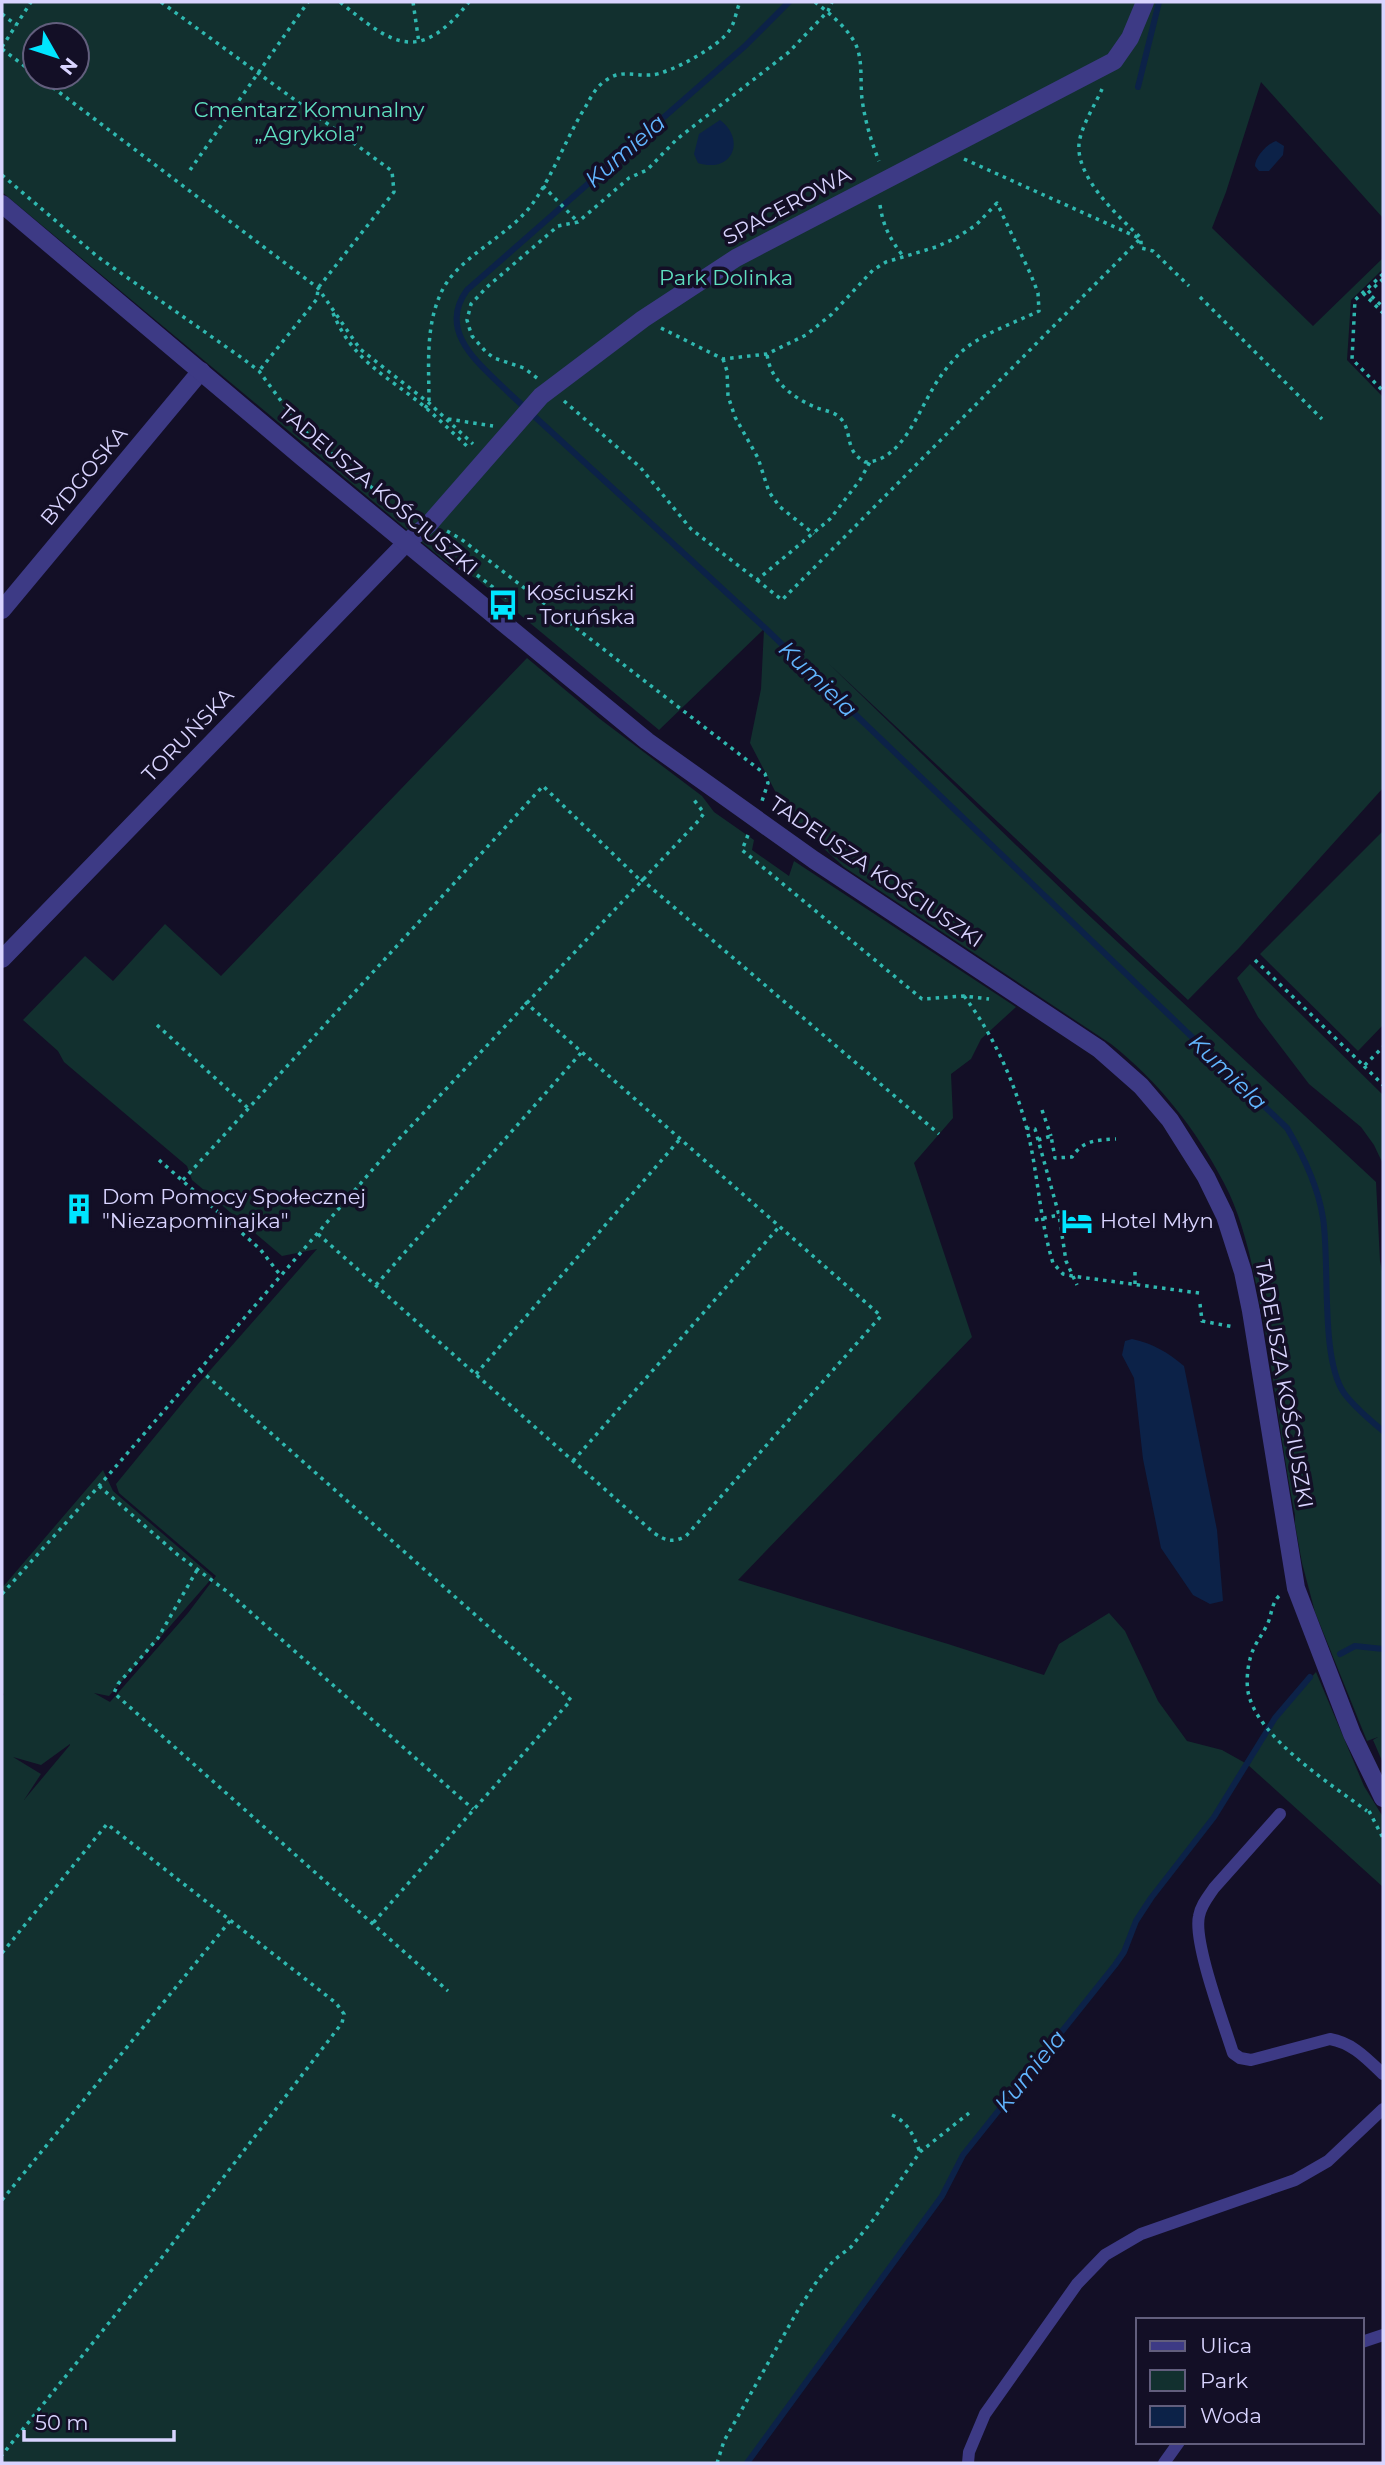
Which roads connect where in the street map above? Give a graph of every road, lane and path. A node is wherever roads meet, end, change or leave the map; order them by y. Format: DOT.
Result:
graph roads {
  1 [pos="31,2"];
  2 [pos="161,2"];
  3 [pos="308,2"];
  4 [pos="340,2"];
  5 [pos="412,2"];
  6 [pos="469,2"];
  7 [pos="740,2"];
  8 [pos="832,2"];
  9 [pos="1144,2"];
  10 [pos="816,3"];
  11 [pos="828,11"];
  12 [pos="2,14"];
  13 [pos="16,25"];
  14 [pos="419,43"];
  15 [pos="2,48"];
  16 [pos="1114,61"];
  17 [pos="21,63"];
  18 [pos="257,72"];
  19 [pos="57,91"];
  20 [pos="942,150"];
  21 [pos="190,170"];
  22 [pos="2,175"];
  23 [pos="883,180"];
  24 [pos="543,186"];
  25 [pos="2,204"];
  26 [pos="578,222"];
  27 [pos="1141,239"];
  28 [pos="903,256"];
  29 [pos="1383,276"];
  30 [pos="1189,286"];
  31 [pos="318,288"];
  32 [pos="1363,293"];
  33 [pos="1200,297"];
  34 [pos="330,305"];
  35 [pos="1383,307"];
  36 [pos="1383,313"];
  37 [pos="643,319"];
  38 [pos="768,354"];
  39 [pos="723,359"];
  40 [pos="259,371"];
  41 [pos="201,372"];
  42 [pos="1383,391"];
  43 [pos="546,392"];
  44 [pos="429,403"];
  45 [pos="425,408"];
  46 [pos="446,418"];
  47 [pos="1322,419"];
  48 [pos="515,426"];
  49 [pos="485,459"];
  50 [pos="870,463"];
  51 [pos="396,508"];
  52 [pos="429,524"];
  53 [pos="814,534"];
  54 [pos="407,542"];
  55 [pos="471,571"];
  56 [pos="757,580"];
  57 [pos="509,601"];
  58 [pos="2,610"];
  59 [pos="752,797"];
  60 [pos="695,800"];
  61 [pos="758,811"];
  62 [pos="641,879"];
  63 [pos="2,959"];
  64 [pos="1255,960"];
  65 [pos="964,996"];
  66 [pos="996,1000"];
  67 [pos="525,1003"];
  68 [pos="157,1026"];
  69 [pos="1383,1047"];
  70 [pos="581,1053"];
  71 [pos="1364,1066"];
  72 [pos="1383,1085"];
  73 [pos="248,1108"];
  74 [pos="1042,1110"];
  75 [pos="1026,1128"];
  76 [pos="939,1134"];
  77 [pos="1051,1136"];
  78 [pos="680,1139"];
  79 [pos="1116,1139"];
  80 [pos="1038,1140"];
  81 [pos="159,1160"];
  82 [pos="183,1180"];
  83 [pos="1059,1215"];
  84 [pos="1043,1218"];
  85 [pos="1035,1220"];
  86 [pos="1072,1220"];
  87 [pos="779,1227"];
  88 [pos="318,1234"];
  89 [pos="1135,1269"];
  90 [pos="1072,1276"];
  91 [pos="281,1277"];
  92 [pos="1135,1284"];
  93 [pos="376,1285"];
  94 [pos="1077,1285"];
  95 [pos="1199,1293"];
  96 [pos="1200,1304"];
  97 [pos="1235,1318"];
  98 [pos="200,1370"];
  99 [pos="476,1374"];
  100 [pos="573,1461"];
  101 [pos="99,1486"];
  102 [pos="197,1570"];
  103 [pos="1283,1592"];
  104 [pos="2,1594"];
  105 [pos="1383,1798"];
  106 [pos="473,1809"];
  107 [pos="1280,1814"];
  108 [pos="1383,1838"];
  109 [pos="230,1921"];
  110 [pos="373,1923"];
  111 [pos="2,1953"];
  112 [pos="449,1991"];
  113 [pos="1383,2074"];
  114 [pos="1383,2109"];
  115 [pos="970,2113"];
  116 [pos="892,2115"];
  117 [pos="920,2152"];
  118 [pos="2,2200"];
  119 [pos="1383,2335"];
  120 [pos="1364,2341"];
  121 [pos="1178,2444"];
  122 [pos="2,2455"];
  123 [pos="717,2463"];
  124 [pos="968,2463"];
  125 [pos="1164,2463"];
  1 -- 13 [label="path"];
  2 -- 18 [label="path"];
  3 -- 18 [label="path"];
  4 -- 14 [label="path"];
  5 -- 14 [label="path"];
  6 -- 14 [label="path"];
  7 -- 24 [label="path"];
  8 -- 11 [label="path"];
  9 -- 16 [label="street"];
  10 -- 11 [label="path"];
  11 -- 23 [label="path"];
  11 -- 26 [label="path"];
  12 -- 13 [label="path"];
  13 -- 15 [label="path"];
  15 -- 17 [label="path"];
  16 -- 20 [label="street, SPACEROWA"];
  16 -- 27 [label="path"];
  18 -- 21 [label="path"];
  18 -- 31 [label="path"];
  19 -- 31 [label="path"];
  20 -- 23 [label="street, SPACEROWA"];
  20 -- 27 [label="path"];
  22 -- 40 [label="path"];
  23 -- 28 [label="path"];
  23 -- 37 [label="street, SPACEROWA"];
  24 -- 26 [label="path"];
  24 -- 44 [label="path"];
  25 -- 41 [label="street, TADEUSZA KOŚCIUSZKI"];
  26 -- 43 [label="path"];
  27 -- 30 [label="path"];
  27 -- 56 [label="path"];
  28 -- 38 [label="path"];
  28 -- 50 [label="path"];
  29 -- 32 [label="path"];
  29 -- 35 [label="path"];
  31 -- 34 [label="path"];
  31 -- 40 [label="path"];
  32 -- 36 [label="path"];
  32 -- 42 [label="path"];
  33 -- 47 [label="path"];
  34 -- 44 [label="path"];
  34 -- 45 [label="path"];
  37 -- 39 [label="path"];
  37 -- 43 [label="street, SPACEROWA"];
  38 -- 39 [label="path"];
  38 -- 50 [label="path"];
  39 -- 53 [label="path"];
  40 -- 51 [label="path"];
  41 -- 54 [label="street, TADEUSZA KOŚCIUSZKI"];
  41 -- 58 [label="street, BYDGOSKA"];
  43 -- 48 [label="street, SPACEROWA"];
  43 -- 56 [label="path"];
  44 -- 45 [label="path"];
  44 -- 46 [label="path"];
  45 -- 49 [label="path"];
  46 -- 48 [label="path"];
  46 -- 49 [label="path"];
  48 -- 49 [label="street, SPACEROWA"];
  49 -- 52 [label="street, SPACEROWA"];
  50 -- 53 [label="path"];
  52 -- 54 [label="street, SPACEROWA"];
  52 -- 61 [label="path"];
  53 -- 56 [label="path"];
  54 -- 61 [label="street, TADEUSZA KOŚCIUSZKI"];
  54 -- 63 [label="street, TORUŃSKA"];
  55 -- 57 [label="path"];
  59 -- 61 [label="path"];
  60 -- 62 [label="path"];
  61 -- 65 [label="path"];
  61 -- 105 [label="street, TADEUSZA KOŚCIUSZKI"];
  62 -- 67 [label="path"];
  62 -- 73 [label="path"];
  62 -- 76 [label="path"];
  64 -- 71 [label="path"];
  65 -- 66 [label="path"];
  65 -- 75 [label="path"];
  67 -- 70 [label="path"];
  67 -- 88 [label="path"];
  68 -- 73 [label="path"];
  69 -- 71 [label="path"];
  70 -- 78 [label="path"];
  70 -- 93 [label="path"];
  71 -- 72 [label="path"];
  73 -- 82 [label="path"];
  74 -- 77 [label="path"];
  75 -- 80 [label="path"];
  75 -- 84 [label="path"];
  77 -- 79 [label="path"];
  77 -- 80 [label="path"];
  78 -- 87 [label="path"];
  78 -- 99 [label="path"];
  80 -- 83 [label="path"];
  81 -- 82 [label="path"];
  82 -- 91 [label="path"];
  83 -- 84 [label="path"];
  83 -- 86 [label="path"];
  83 -- 90 [label="path"];
  84 -- 85 [label="path"];
  84 -- 90 [label="path"];
  87 -- 100 [label="path"];
  87 -- 100 [label="path"];
  88 -- 91 [label="path"];
  88 -- 93 [label="path"];
  89 -- 92 [label="path"];
  90 -- 92 [label="path"];
  90 -- 94 [label="path"];
  91 -- 98 [label="path"];
  92 -- 95 [label="path"];
  93 -- 99 [label="path"];
  96 -- 97 [label="path"];
  98 -- 101 [label="path"];
  98 -- 106 [label="path"];
  99 -- 100 [label="path"];
  101 -- 102 [label="path"];
  101 -- 104 [label="path"];
  102 -- 106 [label="path"];
  102 -- 110 [label="path"];
  103 -- 108 [label="path"];
  106 -- 110 [label="path"];
  107 -- 113 [label="lane"];
  109 -- 111 [label="path"];
  109 -- 118 [label="path"];
  109 -- 122 [label="path"];
  110 -- 112 [label="path"];
  114 -- 124 [label="lane"];
  115 -- 117 [label="path"];
  116 -- 117 [label="path"];
  117 -- 123 [label="path"];
  119 -- 120 [label="lane"];
  121 -- 125 [label="lane"];
}
